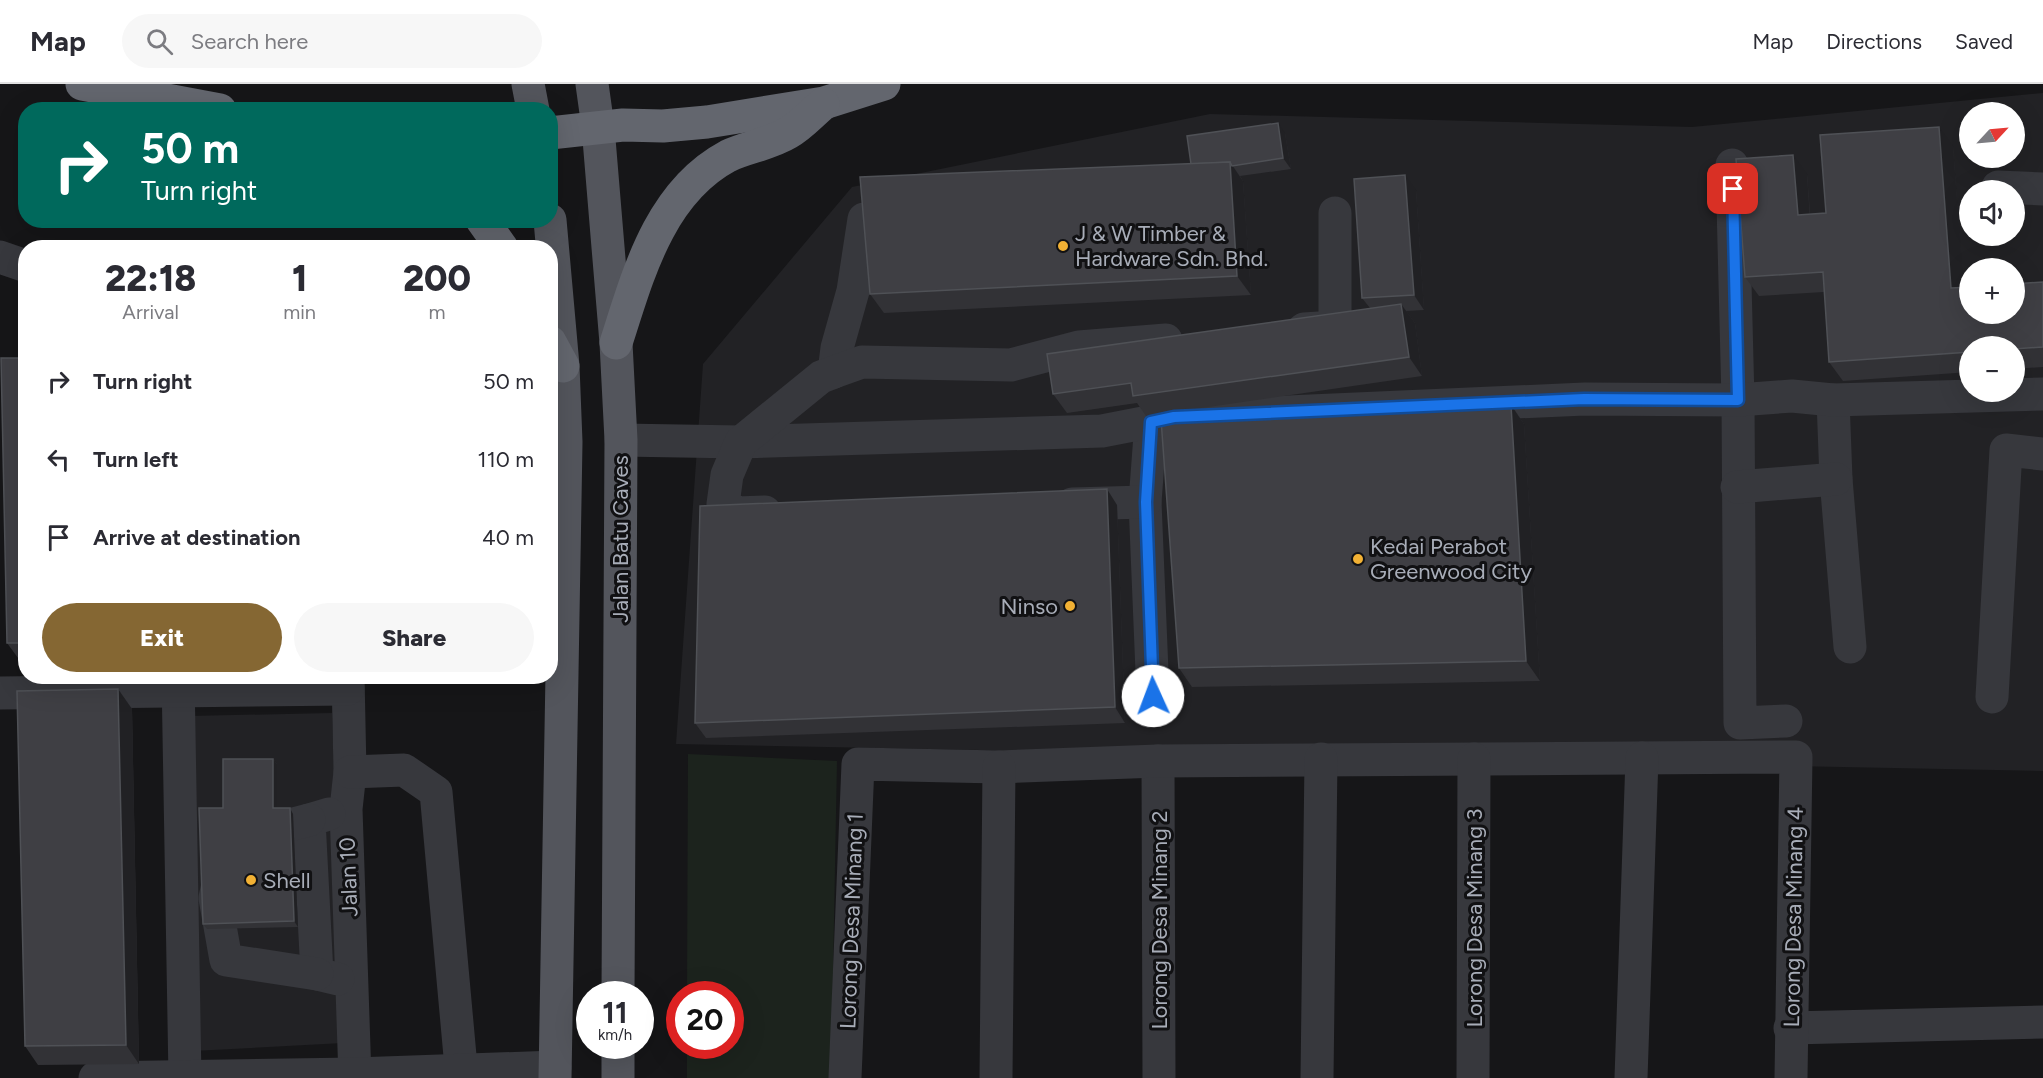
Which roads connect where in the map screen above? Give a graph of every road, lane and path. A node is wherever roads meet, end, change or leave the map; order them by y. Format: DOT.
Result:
graph roads {
  1 [pos="82,84"];
  2 [pos="528,84"];
  3 [pos="592,84"];
  4 [pos="884,84"];
  5 [pos="178,102"];
  6 [pos="532,102"];
  7 [pos="824,103"];
  8 [pos="598,127"];
  9 [pos="558,132"];
  10 [pos="1732,165"];
  11 [pos="2025,188"];
  12 [pos="2043,189"];
  13 [pos="1335,213"];
  14 [pos="864,219"];
  15 [pos="0,257"];
  16 [pos="18,263"];
  17 [pos="1277,331"];
  18 [pos="1195,338"];
  19 [pos="616,343"];
  20 [pos="558,372"];
  21 [pos="834,372"];
  22 [pos="2043,394"];
  23 [pos="1738,400"];
  24 [pos="1833,400"];
  25 [pos="1151,422"];
  26 [pos="621,440"];
  27 [pos="741,442"];
  28 [pos="2043,454"];
  29 [pos="1836,479"];
  30 [pos="1737,487"];
  31 [pos="1146,502"];
  32 [pos="1038,505"];
  33 [pos="800,512"];
  34 [pos="1850,647"];
  35 [pos="178,684"];
  36 [pos="348,684"];
  37 [pos="0,693"];
  38 [pos="1153,696"];
  39 [pos="1992,697"];
  40 [pos="1786,721"];
  41 [pos="1642,758"];
  42 [pos="1321,759"];
  43 [pos="1474,759"];
  44 [pos="1158,761"];
  45 [pos="999,767"];
  46 [pos="350,772"];
  47 [pos="346,809"];
  48 [pos="309,820"];
  49 [pos="317,974"];
  50 [pos="618,981"];
  51 [pos="352,982"];
  52 [pos="2043,1022"];
  53 [pos="1791,1028"];
  54 [pos="618,1059"];
  55 [pos="555,1073"];
  56 [pos="462,1074"];
  57 [pos="355,1076"];
  58 [pos="185,1077"];
  59 [pos="95,1078"];
  60 [pos="618,1078"];
  61 [pos="845,1078"];
  62 [pos="996,1078"];
  63 [pos="1159,1078"];
  64 [pos="1317,1078"];
  65 [pos="1473,1078"];
  66 [pos="1632,1078"];
  67 [pos="1791,1078"];
  1 -- 5 [label="highway"];
  2 -- 6 [label="main road"];
  3 -- 8 [label="main road, Jalan Batu Caves"];
  4 -- 7 [label="highway"];
  7 -- 8 [label="highway"];
  7 -- 19 [label="highway"];
  8 -- 9 [label="highway"];
  8 -- 19 [label="main road, Jalan Batu Caves"];
  10 -- 23 [label="street"];
  11 -- 12 [label="street"];
  13 -- 17 [label="street"];
  14 -- 21 [label="street"];
  15 -- 16 [label="street"];
  18 -- 21 [label="street"];
  19 -- 26 [label="main road, Jalan Batu Caves"];
  20 -- 55 [label="main road"];
  21 -- 27 [label="street"];
  22 -- 24 [label="street"];
  23 -- 24 [label="street"];
  23 -- 25 [label="street"];
  23 -- 30 [label="street"];
  24 -- 29 [label="street"];
  25 -- 27 [label="street"];
  25 -- 31 [label="street"];
  26 -- 27 [label="street"];
  26 -- 50 [label="main road, Jalan Batu Caves"];
  27 -- 33 [label="street"];
  28 -- 39 [label="street"];
  29 -- 30 [label="street"];
  29 -- 34 [label="street"];
  30 -- 40 [label="street"];
  31 -- 32 [label="street"];
  31 -- 38 [label="street"];
  35 -- 37 [label="street"];
  35 -- 58 [label="street"];
  36 -- 46 [label="street, Jalan 10"];
  41 -- 43 [label="street"];
  41 -- 53 [label="street, Lorong Desa Minang 4"];
  41 -- 66 [label="street"];
  42 -- 43 [label="street"];
  42 -- 44 [label="street"];
  42 -- 64 [label="street"];
  43 -- 65 [label="street, Lorong Desa Minang 3"];
  44 -- 45 [label="street"];
  44 -- 63 [label="street, Lorong Desa Minang 2"];
  45 -- 61 [label="street, Lorong Desa Minang 1"];
  45 -- 62 [label="street"];
  46 -- 47 [label="street, Jalan 10"];
  46 -- 56 [label="street"];
  47 -- 48 [label="street"];
  47 -- 51 [label="street, Jalan 10"];
  48 -- 49 [label="street"];
  48 -- 49 [label="street"];
  49 -- 51 [label="street"];
  51 -- 57 [label="street, Jalan 10"];
  52 -- 53 [label="street"];
  53 -- 67 [label="street, Lorong Desa Minang 4"];
  54 -- 60 [label="main road"];
  55 -- 56 [label="street"];
  56 -- 57 [label="street"];
  57 -- 58 [label="street"];
  58 -- 59 [label="street"];
}
